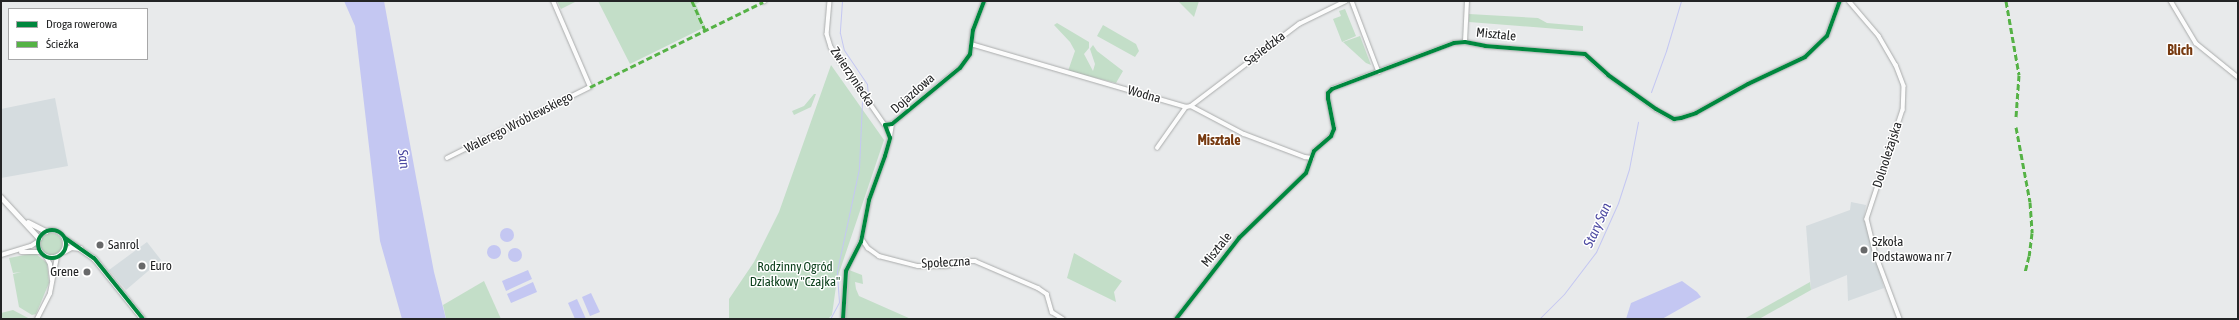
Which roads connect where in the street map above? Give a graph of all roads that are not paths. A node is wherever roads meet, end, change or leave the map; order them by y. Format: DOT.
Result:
graph roads {
  1 [pos="553,1"];
  2 [pos="830,1"];
  3 [pos="984,1"];
  4 [pos="1346,1"];
  5 [pos="1352,1"];
  6 [pos="1467,1"];
  7 [pos="1840,1"];
  8 [pos="1849,1"];
  9 [pos="2171,1"];
  10 [pos="1465,42"];
  11 [pos="971,44"];
  12 [pos="1379,72"];
  13 [pos="2238,77"];
  14 [pos="1191,106"];
  15 [pos="1186,108"];
  16 [pos="892,124"];
  17 [pos="885,126"];
  18 [pos="890,138"];
  19 [pos="1157,148"];
  20 [pos="447,158"];
  21 [pos="1312,158"];
  22 [pos="1,197"];
  23 [pos="21,218"];
  24 [pos="46,231"];
  25 [pos="65,238"];
  26 [pos="862,239"];
  27 [pos="38,240"];
  28 [pos="81,248"];
  29 [pos="64,250"];
  30 [pos="14,252"];
  31 [pos="40,252"];
  32 [pos="1,255"];
  33 [pos="46,257"];
  34 [pos="57,257"];
  35 [pos="52,284"];
  36 [pos="37,319"];
  37 [pos="143,319"];
  38 [pos="843,319"];
  39 [pos="1063,319"];
  40 [pos="1176,319"];
  41 [pos="1900,319"];
  1 -- 20 [label="street, Walerego Wróblewskiego"];
  2 -- 17 [label="street, Zwierzyniecka"];
  3 -- 11 [label="street, Dojazdowa"];
  4 -- 14 [label="street, Sąsiedzka"];
  5 -- 12 [label="street"];
  6 -- 10 [label="street"];
  7 -- 10 [label="street, Misztale"];
  8 -- 41 [label="street, Dolnoleżajska"];
  9 -- 13 [label="street"];
  10 -- 12 [label="street, Misztale"];
  11 -- 15 [label="street, Wodna"];
  11 -- 16 [label="street, Dojazdowa"];
  12 -- 21 [label="street, Misztale"];
  14 -- 15 [label="street"];
  14 -- 21 [label="street"];
  15 -- 19 [label="street"];
  16 -- 17 [label="street, Dojazdowa"];
  16 -- 18 [label="street"];
  17 -- 18 [label="street, Dojazdowa"];
  18 -- 26 [label="street"];
  21 -- 40 [label="street, Misztale"];
  22 -- 23 [label="main road"];
  23 -- 24 [label="main road"];
  23 -- 27 [label="main road"];
  24 -- 25 [label="main road"];
  24 -- 27 [label="main road"];
  25 -- 28 [label="main road"];
  25 -- 29 [label="main road"];
  26 -- 38 [label="street"];
  26 -- 39 [label="street, Społeczna"];
  27 -- 30 [label="street"];
  27 -- 31 [label="main road"];
  28 -- 29 [label="main road"];
  28 -- 37 [label="main road"];
  29 -- 34 [label="main road"];
  30 -- 31 [label="street"];
  30 -- 32 [label="street"];
  31 -- 33 [label="main road"];
  33 -- 34 [label="main road"];
  33 -- 35 [label="street"];
  34 -- 35 [label="street"];
  35 -- 36 [label="street"];
}
